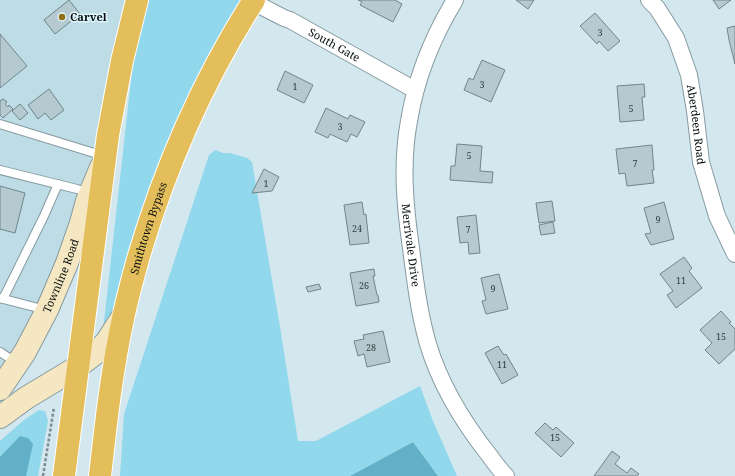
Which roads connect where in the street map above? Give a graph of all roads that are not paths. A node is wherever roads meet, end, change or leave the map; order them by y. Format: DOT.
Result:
graph roads {
  1 [pos="130,0"];
  2 [pos="137,0"];
  3 [pos="455,0"];
  4 [pos="649,0"];
  5 [pos="254,1"];
  6 [pos="128,36"];
  7 [pos="415,90"];
  8 [pos="0,124"];
  9 [pos="105,156"];
  10 [pos="0,170"];
  11 [pos="58,184"];
  12 [pos="90,193"];
  13 [pos="735,254"];
  14 [pos="2,299"];
  15 [pos="47,310"];
  16 [pos="123,316"];
  17 [pos="9,358"];
  18 [pos="79,366"];
  19 [pos="0,389"];
  20 [pos="26,398"];
  21 [pos="63,408"];
  22 [pos="0,417"];
  23 [pos="64,476"];
  24 [pos="100,476"];
  25 [pos="506,476"];
  1 -- 6 [label="highway"];
  2 -- 6 [label="highway"];
  3 -- 7 [label="street, Merrivale Drive"];
  4 -- 13 [label="street, Aberdeen Road"];
  5 -- 7 [label="street, South Gate"];
  5 -- 16 [label="highway, Smithtown Bypass"];
  6 -- 9 [label="highway"];
  7 -- 25 [label="street, Merrivale Drive"];
  8 -- 9 [label="lane"];
  9 -- 12 [label="main road, Townline Road"];
  9 -- 18 [label="highway"];
  10 -- 11 [label="lane"];
  11 -- 12 [label="lane"];
  11 -- 14 [label="lane"];
  12 -- 15 [label="main road, Townline Road"];
  14 -- 15 [label="lane"];
  15 -- 17 [label="main road, Townline Road"];
  16 -- 18 [label="main road"];
  16 -- 24 [label="highway, Smithtown Bypass"];
  17 -- 19 [label="main road, Townline Road"];
  18 -- 20 [label="main road"];
  18 -- 21 [label="highway"];
  20 -- 21 [label="main road"];
  20 -- 22 [label="main road"];
  21 -- 23 [label="highway"];
}
